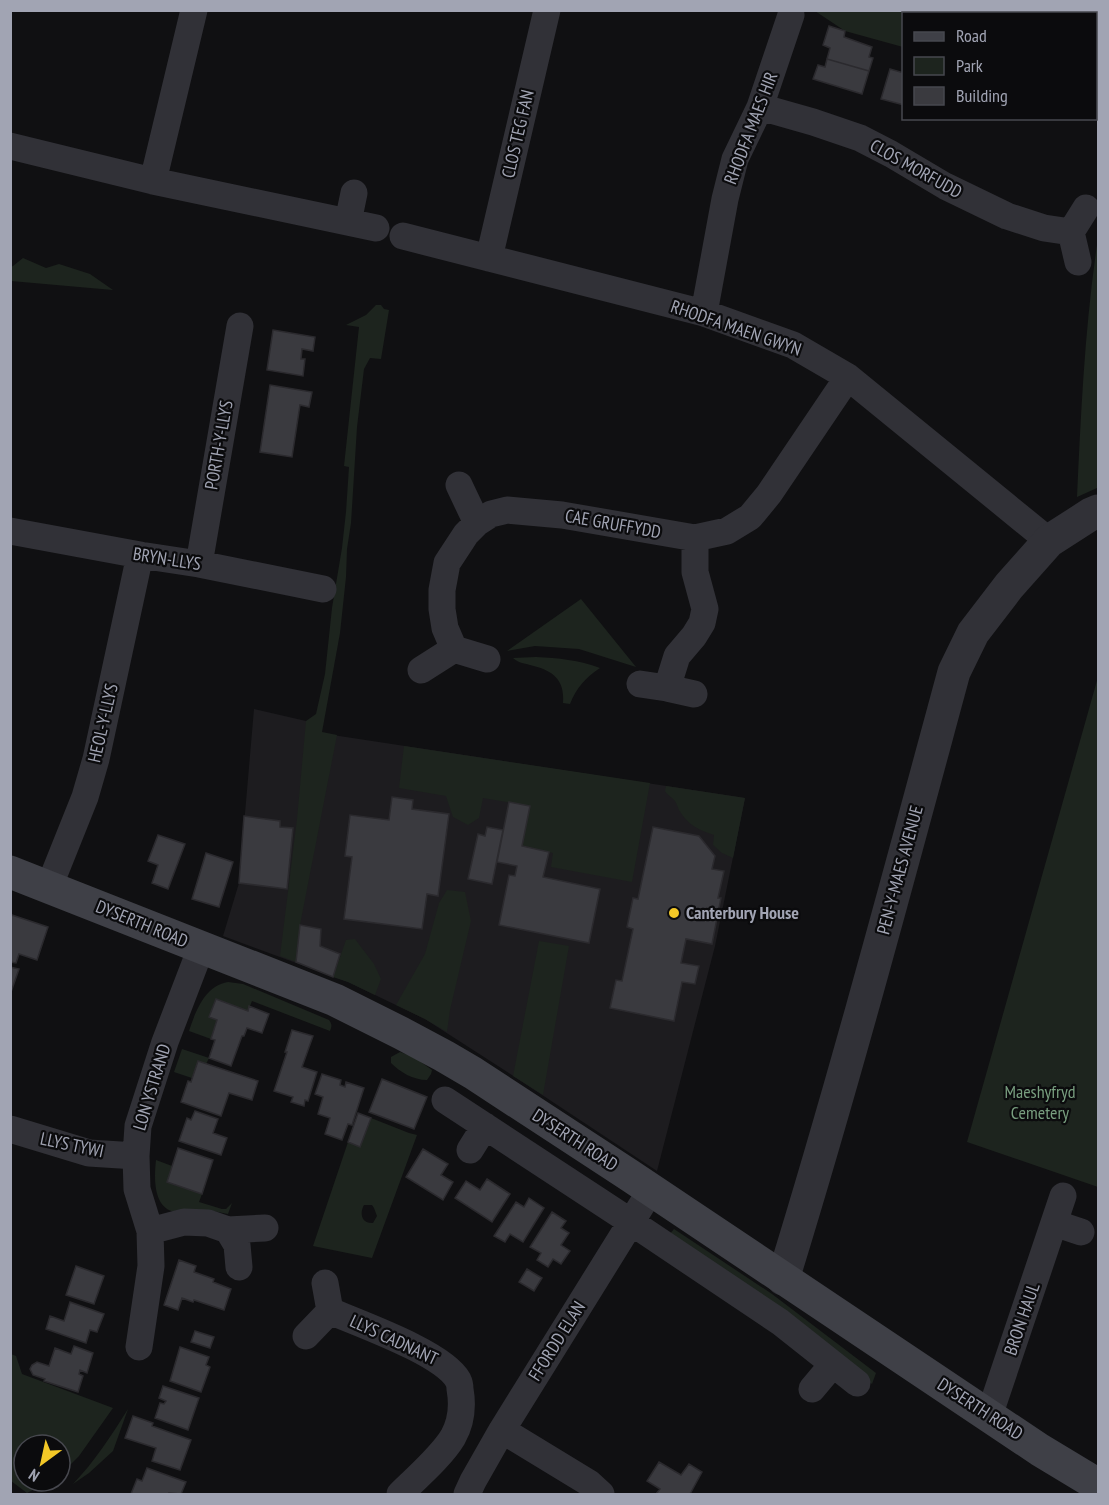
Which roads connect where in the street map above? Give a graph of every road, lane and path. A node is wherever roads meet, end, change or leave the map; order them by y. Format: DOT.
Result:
graph roads {
  1 [pos="194,10"];
  2 [pos="547,10"];
  3 [pos="791,15"];
  4 [pos="760,107"];
  5 [pos="12,146"];
  6 [pos="153,181"];
  7 [pos="354,193"];
  8 [pos="1086,208"];
  9 [pos="348,222"];
  10 [pos="376,228"];
  11 [pos="1071,232"];
  12 [pos="403,236"];
  13 [pos="489,258"];
  14 [pos="1078,262"];
  15 [pos="704,313"];
  16 [pos="240,326"];
  17 [pos="848,377"];
  18 [pos="459,485"];
  19 [pos="1098,511"];
  20 [pos="477,523"];
  21 [pos="10,531"];
  22 [pos="695,538"];
  23 [pos="1049,541"];
  24 [pos="140,555"];
  25 [pos="199,564"];
  26 [pos="323,589"];
  27 [pos="454,649"];
  28 [pos="487,659"];
  29 [pos="421,670"];
  30 [pos="640,684"];
  31 [pos="667,688"];
  32 [pos="693,694"];
  33 [pos="10,872"];
  34 [pos="50,887"];
  35 [pos="201,948"];
  36 [pos="445,1100"];
  37 [pos="485,1126"];
  38 [pos="10,1129"];
  39 [pos="470,1150"];
  40 [pos="136,1156"];
  41 [pos="651,1190"];
  42 [pos="1063,1196"];
  43 [pos="631,1222"];
  44 [pos="1054,1223"];
  45 [pos="265,1228"];
  46 [pos="228,1230"];
  47 [pos="150,1231"];
  48 [pos="1081,1232"];
  49 [pos="239,1267"];
  50 [pos="783,1279"];
  51 [pos="325,1283"];
  52 [pos="330,1311"];
  53 [pos="306,1336"];
  54 [pos="139,1347"];
  55 [pos="832,1364"];
  56 [pos="856,1383"];
  57 [pos="812,1389"];
  58 [pos="989,1416"];
  59 [pos="502,1430"];
  60 [pos="1098,1485"];
  61 [pos="400,1494"];
  62 [pos="467,1494"];
  63 [pos="601,1494"];
  1 -- 6 [label="street"];
  2 -- 13 [label="street, CLOS TEG FAN"];
  3 -- 4 [label="street, RHODFA MAES HIR"];
  4 -- 11 [label="street, CLOS MORFUDD"];
  4 -- 15 [label="street, RHODFA MAES HIR"];
  5 -- 6 [label="street"];
  6 -- 9 [label="street"];
  7 -- 9 [label="street"];
  8 -- 11 [label="street"];
  9 -- 10 [label="street"];
  11 -- 14 [label="street"];
  12 -- 13 [label="street, RHODFA MAEN GWYN"];
  13 -- 15 [label="street, RHODFA MAEN GWYN"];
  15 -- 17 [label="street, RHODFA MAEN GWYN"];
  16 -- 25 [label="street, PORTH-Y-LLYS"];
  17 -- 22 [label="street, CAE GRUFFYDD"];
  17 -- 23 [label="street, RHODFA MAEN GWYN"];
  18 -- 20 [label="street"];
  19 -- 23 [label="street, PEN-Y-MAES AVENUE"];
  20 -- 22 [label="street, CAE GRUFFYDD"];
  20 -- 27 [label="street, CAE GRUFFYDD"];
  21 -- 24 [label="street, BRYN-LLYS"];
  22 -- 31 [label="street"];
  23 -- 50 [label="street, PEN-Y-MAES AVENUE"];
  24 -- 25 [label="street, BRYN-LLYS"];
  24 -- 34 [label="street, HEOL-Y-LLYS"];
  25 -- 26 [label="street, BRYN-LLYS"];
  27 -- 28 [label="street"];
  27 -- 29 [label="street"];
  30 -- 31 [label="street"];
  31 -- 32 [label="street"];
  33 -- 34 [label="main road, DYSERTH ROAD"];
  34 -- 35 [label="main road, DYSERTH ROAD"];
  35 -- 40 [label="street, LON YSTRAND"];
  35 -- 41 [label="main road, DYSERTH ROAD"];
  36 -- 37 [label="street"];
  37 -- 39 [label="street"];
  37 -- 43 [label="street"];
  38 -- 40 [label="street, LLYS TYWI"];
  40 -- 47 [label="street, LON YSTRAND"];
  41 -- 43 [label="street, FFORDD ELAN"];
  41 -- 50 [label="main road, DYSERTH ROAD"];
  42 -- 44 [label="street, BRON HAUL"];
  43 -- 55 [label="street"];
  43 -- 59 [label="street, FFORDD ELAN"];
  44 -- 48 [label="street"];
  44 -- 58 [label="street, BRON HAUL"];
  45 -- 46 [label="street"];
  46 -- 47 [label="street"];
  46 -- 49 [label="street"];
  47 -- 54 [label="street, LON YSTRAND"];
  50 -- 58 [label="main road, DYSERTH ROAD"];
  51 -- 52 [label="street, LLYS CADNANT"];
  52 -- 53 [label="street, LLYS CADNANT"];
  52 -- 61 [label="street, LLYS CADNANT"];
  55 -- 56 [label="street"];
  55 -- 57 [label="street"];
  58 -- 60 [label="main road, DYSERTH ROAD"];
  59 -- 62 [label="street, FFORDD ELAN"];
  59 -- 63 [label="street"];
}
